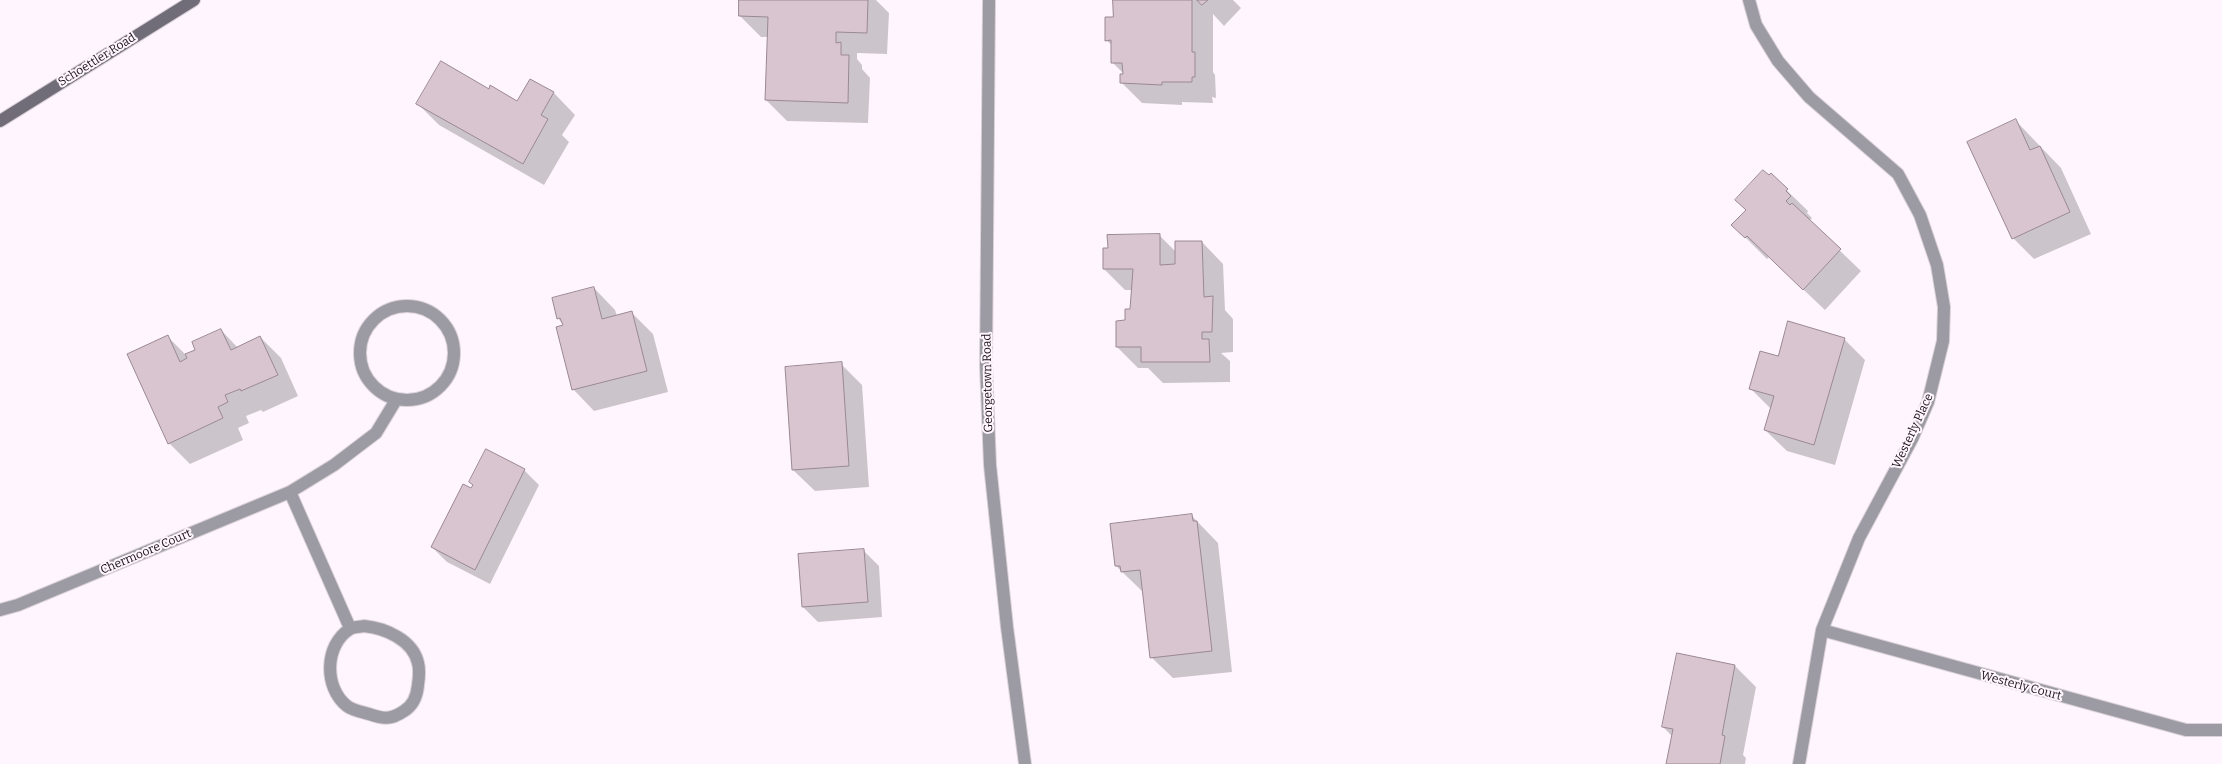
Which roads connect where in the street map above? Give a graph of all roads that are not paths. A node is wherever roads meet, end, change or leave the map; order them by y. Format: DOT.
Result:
graph roads {
  1 [pos="194,0"];
  2 [pos="989,0"];
  3 [pos="1749,0"];
  4 [pos="0,121"];
  5 [pos="396,400"];
  6 [pos="290,492"];
  7 [pos="0,610"];
  8 [pos="350,628"];
  9 [pos="1822,630"];
  10 [pos="2222,730"];
  11 [pos="1025,764"];
  12 [pos="1799,764"];
  1 -- 4 [label="street, Schoettler Road"];
  2 -- 11 [label="street, Georgetown Road"];
  3 -- 9 [label="street, Westerly Place"];
  5 -- 5 [label="street"];
  5 -- 6 [label="street, Chermoore Court"];
  6 -- 7 [label="street, Chermoore Court"];
  6 -- 8 [label="street"];
  8 -- 8 [label="street"];
  9 -- 10 [label="street, Westerly Court"];
  9 -- 12 [label="street, Westerly Place"];
}
